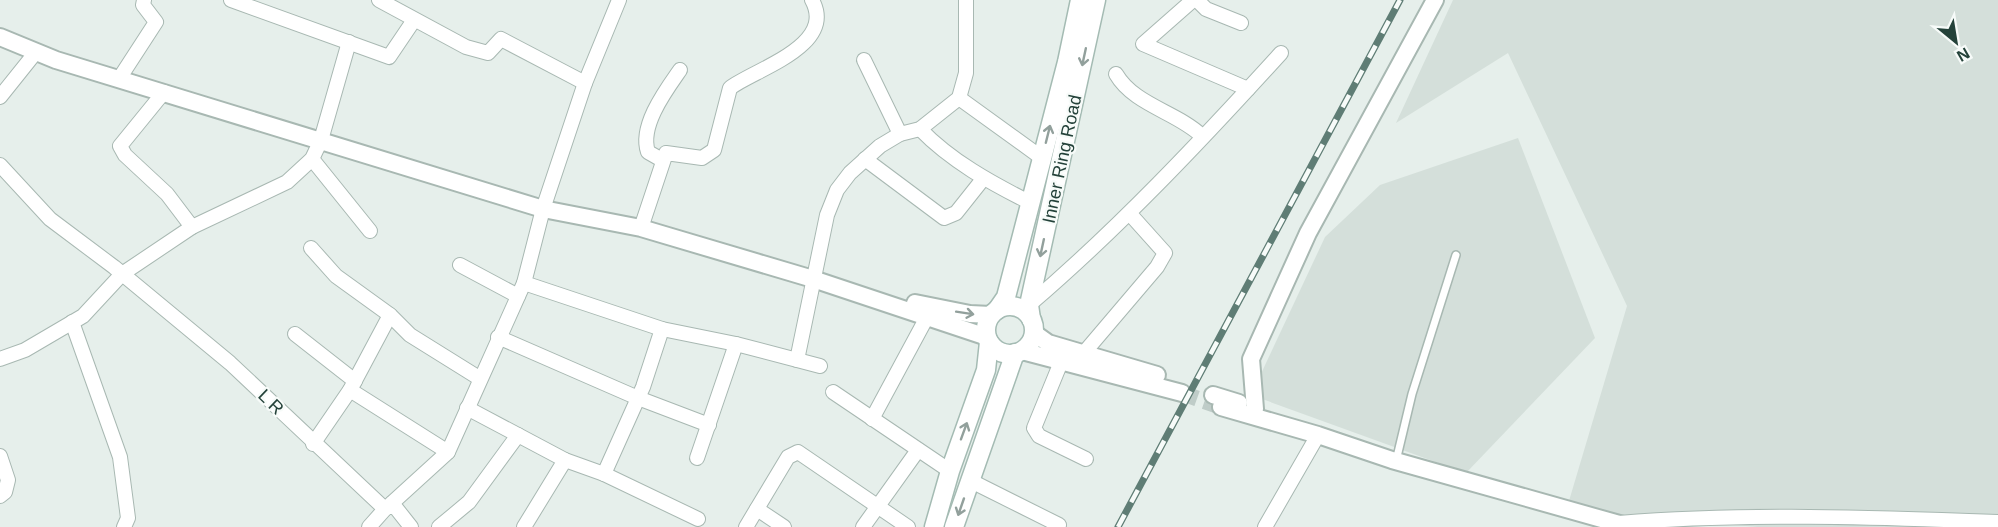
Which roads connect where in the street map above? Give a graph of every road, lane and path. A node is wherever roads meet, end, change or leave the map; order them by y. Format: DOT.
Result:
graph roads {
  1 [pos="144,0"];
  2 [pos="231,0"];
  3 [pos="379,0"];
  4 [pos="619,0"];
  5 [pos="812,0"];
  6 [pos="966,0"];
  7 [pos="1080,0"];
  8 [pos="1096,0"];
  9 [pos="1195,0"];
  10 [pos="1435,0"];
  11 [pos="414,20"];
  12 [pos="1241,23"];
  13 [pos="0,37"];
  14 [pos="349,42"];
  15 [pos="36,52"];
  16 [pos="1281,53"];
  17 [pos="864,60"];
  18 [pos="680,70"];
  19 [pos="1116,74"];
  20 [pos="118,79"];
  21 [pos="585,83"];
  22 [pos="1248,89"];
  23 [pos="164,92"];
  24 [pos="0,97"];
  25 [pos="959,98"];
  26 [pos="920,129"];
  27 [pos="900,134"];
  28 [pos="1202,136"];
  29 [pos="321,140"];
  30 [pos="1042,158"];
  31 [pos="312,159"];
  32 [pos="865,159"];
  33 [pos="662,160"];
  34 [pos="0,165"];
  35 [pos="983,179"];
  36 [pos="1031,203"];
  37 [pos="543,209"];
  38 [pos="1130,213"];
  39 [pos="192,227"];
  40 [pos="640,228"];
  41 [pos="370,231"];
  42 [pos="311,248"];
  43 [pos="1456,255"];
  44 [pos="460,265"];
  45 [pos="122,274"];
  46 [pos="819,281"];
  47 [pos="520,290"];
  48 [pos="994,312"];
  49 [pos="390,315"];
  50 [pos="927,317"];
  51 [pos="1032,319"];
  52 [pos="72,322"];
  53 [pos="662,329"];
  54 [pos="295,334"];
  55 [pos="498,337"];
  56 [pos="988,340"];
  57 [pos="736,344"];
  58 [pos="1018,352"];
  59 [pos="1083,354"];
  60 [pos="0,359"];
  61 [pos="796,360"];
  62 [pos="1061,362"];
  63 [pos="820,366"];
  64 [pos="479,378"];
  65 [pos="352,386"];
  66 [pos="833,392"];
  67 [pos="639,398"];
  68 [pos="467,408"];
  69 [pos="1255,409"];
  70 [pos="872,419"];
  71 [pos="709,425"];
  72 [pos="518,435"];
  73 [pos="1318,435"];
  74 [pos="313,444"];
  75 [pos="918,450"];
  76 [pos="448,452"];
  77 [pos="0,456"];
  78 [pos="697,458"];
  79 [pos="1086,459"];
  80 [pos="565,460"];
  81 [pos="1394,460"];
  82 [pos="950,471"];
  83 [pos="604,474"];
  84 [pos="970,481"];
  85 [pos="0,496"];
  86 [pos="388,506"];
  87 [pos="877,507"];
  88 [pos="757,509"];
  89 [pos="698,519"];
  90 [pos="1998,522"];
  91 [pos="1611,523"];
  92 [pos="1059,525"];
  93 [pos="124,527"];
  94 [pos="369,527"];
  95 [pos="411,527"];
  96 [pos="439,527"];
  97 [pos="524,527"];
  98 [pos="746,527"];
  99 [pos="784,527"];
  100 [pos="863,527"];
  101 [pos="908,527"];
  102 [pos="934,527"];
  103 [pos="954,527"];
  104 [pos="1265,527"];
  105 [pos="1630,527"];
  1 -- 20 [label="street"];
  2 -- 14 [label="street"];
  3 -- 11 [label="street"];
  4 -- 21 [label="street"];
  5 -- 33 [label="street"];
  6 -- 25 [label="street"];
  30 -- 7 [label="main road, Inner Ring Road, one-way"];
  8 -- 51 [label="main road, Inner Ring Road, one-way"];
  9 -- 12 [label="street"];
  9 -- 22 [label="street"];
  10 -- 69 [label="street"];
  11 -- 14 [label="street"];
  11 -- 21 [label="street"];
  13 -- 15 [label="street"];
  14 -- 29 [label="street"];
  15 -- 20 [label="street"];
  15 -- 24 [label="street"];
  16 -- 22 [label="street"];
  17 -- 27 [label="street"];
  18 -- 33 [label="street"];
  19 -- 28 [label="street"];
  20 -- 23 [label="street"];
  21 -- 37 [label="street"];
  22 -- 28 [label="street"];
  23 -- 29 [label="street"];
  23 -- 39 [label="street"];
  25 -- 26 [label="street"];
  25 -- 30 [label="street"];
  26 -- 27 [label="street"];
  26 -- 35 [label="street"];
  27 -- 32 [label="street"];
  28 -- 38 [label="street"];
  29 -- 31 [label="street"];
  29 -- 37 [label="street"];
  30 -- 36 [label="main road, Inner Ring Road"];
  31 -- 39 [label="street"];
  31 -- 41 [label="street"];
  32 -- 35 [label="street"];
  32 -- 46 [label="street"];
  33 -- 40 [label="street"];
  34 -- 45 [label="street, L R"];
  35 -- 36 [label="street"];
  36 -- 48 [label="main road, Inner Ring Road"];
  37 -- 40 [label="street"];
  37 -- 47 [label="street"];
  38 -- 51 [label="street"];
  38 -- 59 [label="street"];
  39 -- 45 [label="street"];
  40 -- 46 [label="street"];
  42 -- 49 [label="street"];
  43 -- 81 [label="lane"];
  44 -- 47 [label="street"];
  45 -- 52 [label="street"];
  45 -- 74 [label="street, L R"];
  46 -- 48 [label="street, one-way"];
  46 -- 50 [label="street"];
  46 -- 61 [label="street"];
  47 -- 53 [label="street"];
  47 -- 55 [label="street"];
  48 -- 51 [label="main road"];
  48 -- 56 [label="main road"];
  49 -- 64 [label="street"];
  49 -- 65 [label="street"];
  50 -- 56 [label="street"];
  50 -- 70 [label="street"];
  51 -- 58 [label="main road"];
  51 -- 59 [label="street"];
  52 -- 60 [label="street"];
  52 -- 93 [label="street"];
  53 -- 57 [label="street"];
  53 -- 67 [label="street"];
  54 -- 65 [label="street"];
  55 -- 64 [label="street"];
  55 -- 67 [label="street"];
  56 -- 58 [label="main road"];
  82 -- 56 [label="main road, one-way"];
  57 -- 61 [label="street"];
  57 -- 71 [label="street"];
  58 -- 62 [label="street"];
  58 -- 84 [label="main road"];
  59 -- 62 [label="street"];
  61 -- 63 [label="street"];
  62 -- 79 [label="street"];
  64 -- 68 [label="street"];
  65 -- 74 [label="street"];
  65 -- 76 [label="street"];
  66 -- 70 [label="street"];
  67 -- 71 [label="street"];
  67 -- 83 [label="street"];
  68 -- 72 [label="street"];
  68 -- 76 [label="street"];
  69 -- 73 [label="street"];
  69 -- 81 [label="street"];
  70 -- 75 [label="street"];
  71 -- 78 [label="street"];
  72 -- 80 [label="street"];
  72 -- 96 [label="street"];
  73 -- 81 [label="street"];
  73 -- 104 [label="street"];
  74 -- 86 [label="street, L R"];
  75 -- 82 [label="street"];
  75 -- 87 [label="street"];
  76 -- 86 [label="street"];
  77 -- 85 [label="street"];
  80 -- 83 [label="street"];
  80 -- 97 [label="street"];
  81 -- 91 [label="street"];
  82 -- 102 [label="main road"];
  83 -- 89 [label="street"];
  84 -- 92 [label="street"];
  84 -- 103 [label="main road, one-way"];
  86 -- 94 [label="street"];
  86 -- 95 [label="street, L R"];
  87 -- 88 [label="street"];
  87 -- 100 [label="street"];
  87 -- 101 [label="street"];
  88 -- 98 [label="street"];
  88 -- 99 [label="street"];
  90 -- 91 [label="street"];
  91 -- 105 [label="street"];
}
